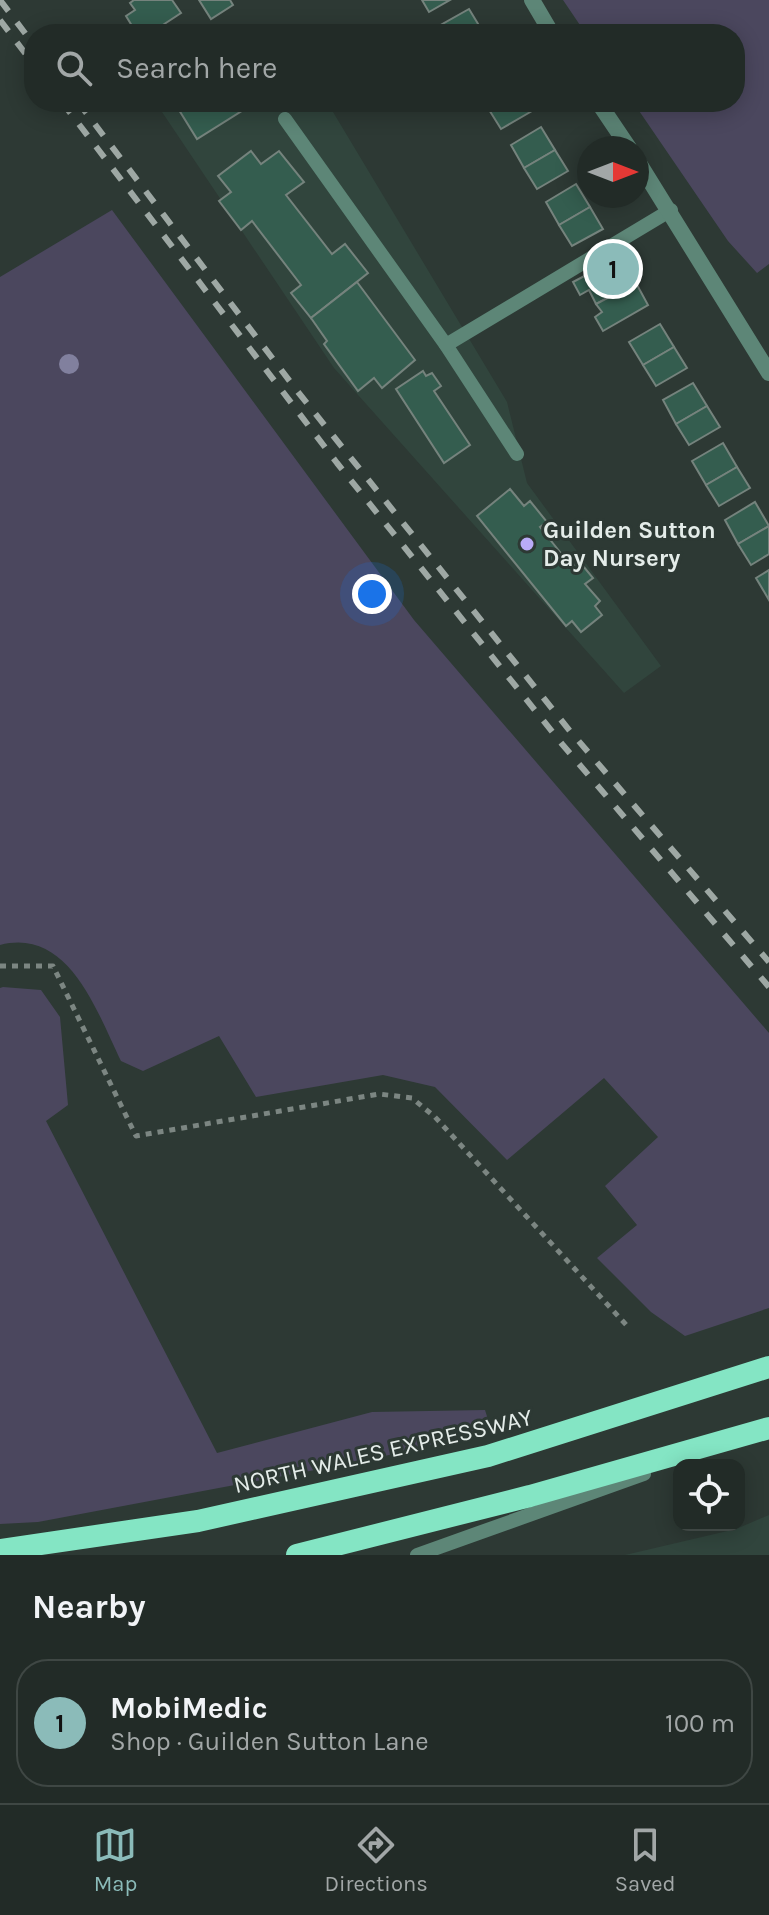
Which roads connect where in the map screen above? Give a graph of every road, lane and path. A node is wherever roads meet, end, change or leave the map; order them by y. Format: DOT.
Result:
graph roads {
  1 [pos="532,0"];
  2 [pos="546,24"];
  3 [pos="605,112"];
  4 [pos="285,119"];
  5 [pos="621,136"];
  6 [pos="649,178"];
  7 [pos="671,210"];
  8 [pos="446,345"];
  9 [pos="769,373"];
  10 [pos="517,454"];
  11 [pos="0,966"];
  12 [pos="630,1329"];
  13 [pos="769,1367"];
  14 [pos="769,1428"];
  15 [pos="0,1550"];
  16 [pos="297,1555"];
  17 [pos="417,1555"];
  1 -- 2 [label="street"];
  3 -- 5 [label="street"];
  4 -- 8 [label="lane"];
  6 -- 7 [label="street"];
  7 -- 8 [label="lane"];
  7 -- 9 [label="street"];
  8 -- 10 [label="lane"];
  11 -- 12 [label="path"];
  13 -- 15 [label="highway, NORTH WALES EXPRESSWAY"];
  14 -- 16 [label="highway"];
  14 -- 17 [label="lane"];
}
